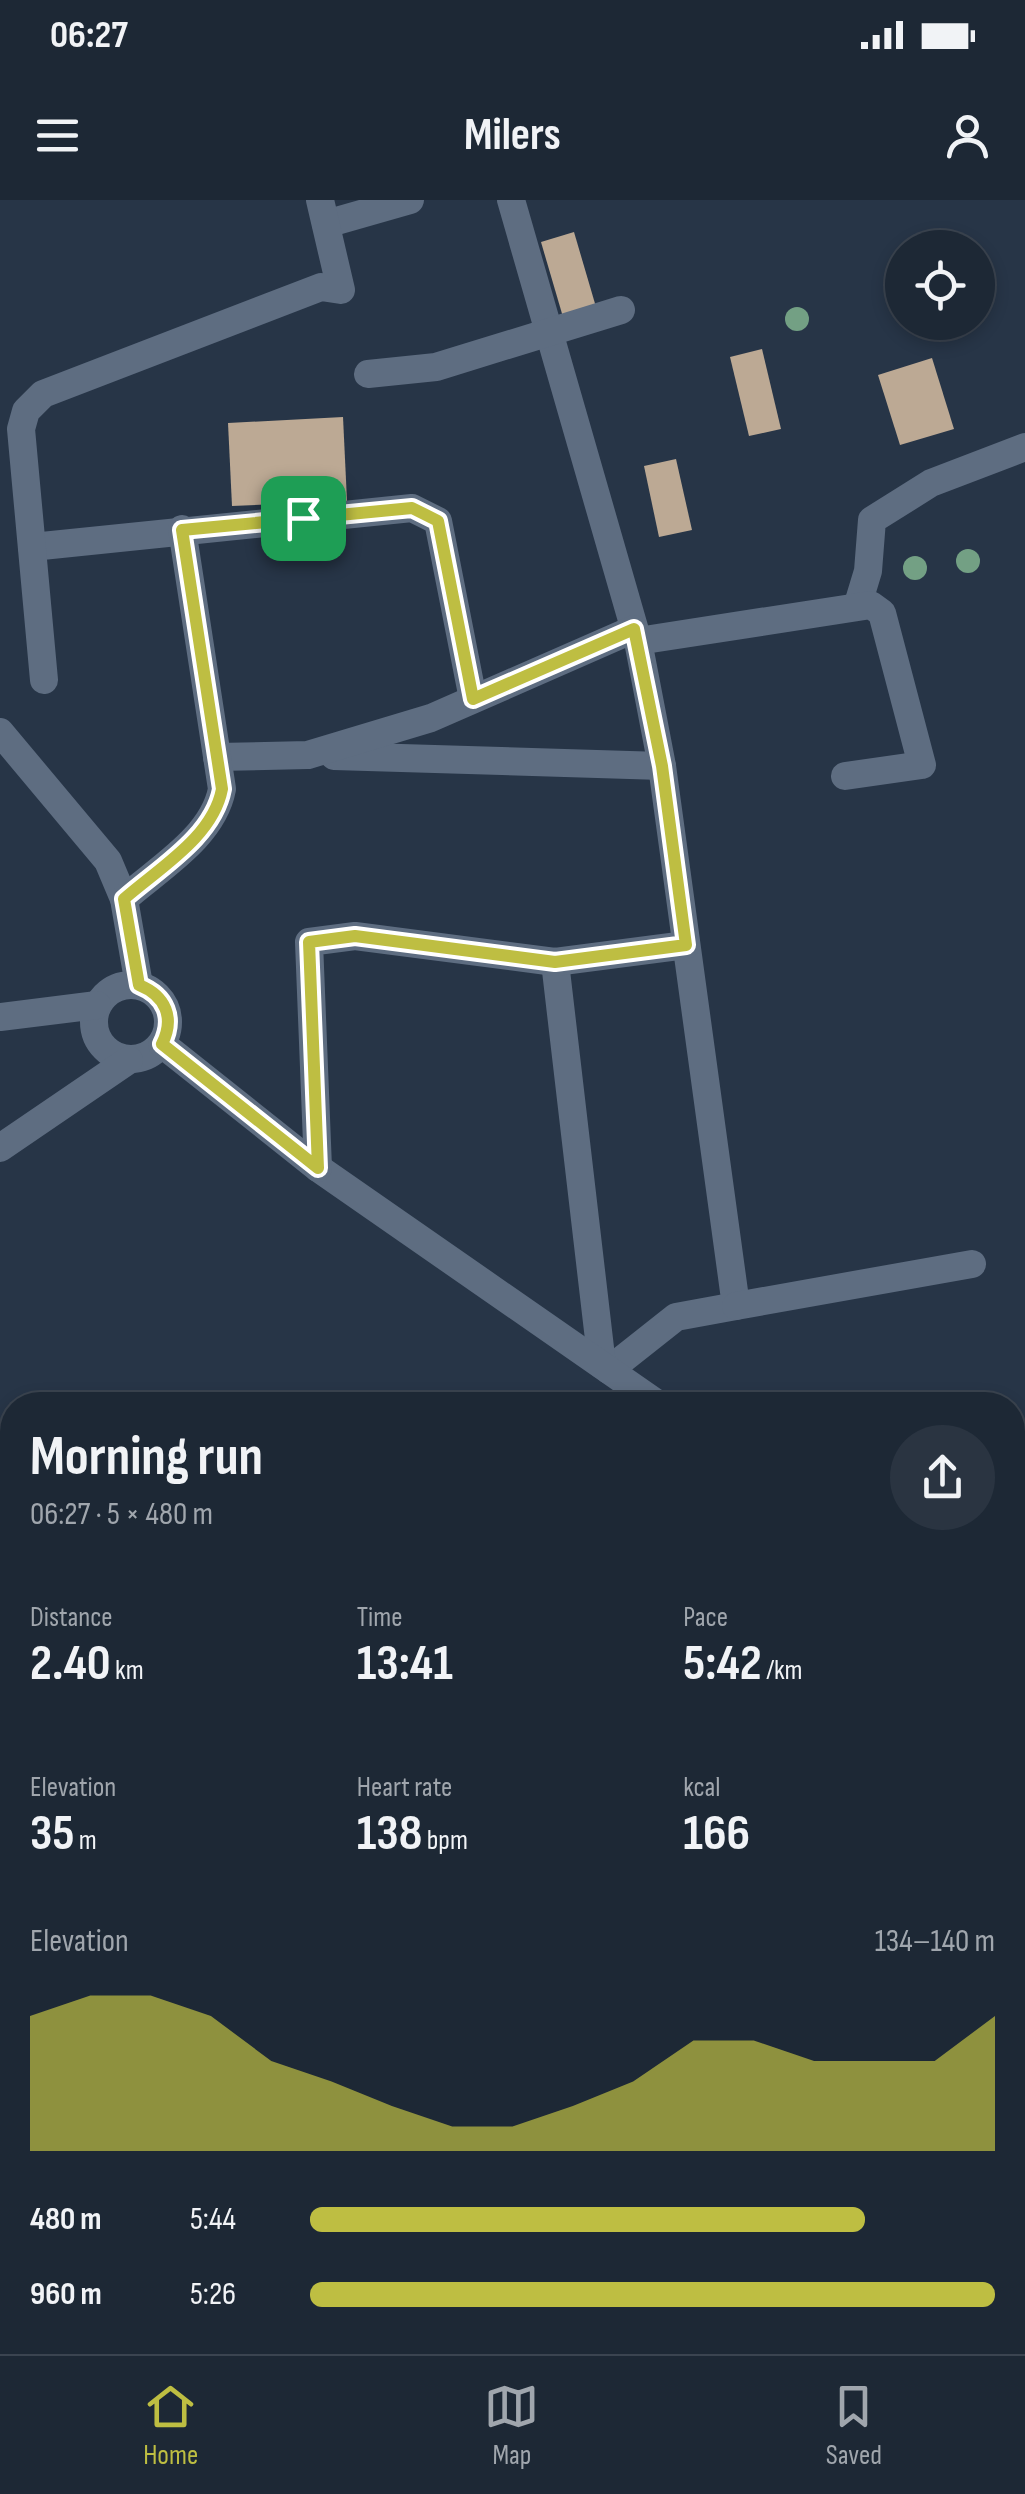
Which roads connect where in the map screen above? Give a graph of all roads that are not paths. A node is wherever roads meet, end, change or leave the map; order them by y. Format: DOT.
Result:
graph roads {
  1 [pos="410,200"];
  2 [pos="511,200"];
  3 [pos="323,212"];
  4 [pos="622,310"];
  5 [pos="548,332"];
  6 [pos="368,374"];
  7 [pos="1025,447"];
  8 [pos="182,530"];
  9 [pos="32,547"];
  10 [pos="858,604"];
  11 [pos="636,635"];
  12 [pos="44,680"];
  13 [pos="473,699"];
  14 [pos="0,732"];
  15 [pos="308,755"];
  16 [pos="217,757"];
  17 [pos="662,766"];
  18 [pos="845,776"];
  19 [pos="124,899"];
  20 [pos="686,945"];
  21 [pos="555,962"];
  22 [pos="139,985"];
  23 [pos="97,1005"];
  24 [pos="0,1017"];
  25 [pos="162,1044"];
  26 [pos="129,1060"];
  27 [pos="0,1148"];
  28 [pos="318,1168"];
  29 [pos="972,1264"];
  30 [pos="736,1306"];
  31 [pos="606,1368"];
  32 [pos="641,1392"];
  1 -- 3 [label="street"];
  2 -- 5 [label="street"];
  3 -- 9 [label="street"];
  4 -- 5 [label="street"];
  5 -- 6 [label="street"];
  5 -- 11 [label="street"];
  7 -- 10 [label="street"];
  8 -- 9 [label="street"];
  8 -- 13 [label="street"];
  8 -- 16 [label="street"];
  9 -- 12 [label="street"];
  10 -- 11 [label="street"];
  10 -- 18 [label="street"];
  11 -- 13 [label="street"];
  11 -- 17 [label="street"];
  13 -- 15 [label="street"];
  14 -- 19 [label="street"];
  15 -- 16 [label="street"];
  15 -- 17 [label="street"];
  16 -- 19 [label="street"];
  17 -- 20 [label="street"];
  19 -- 22 [label="street"];
  20 -- 21 [label="street"];
  20 -- 30 [label="street"];
  21 -- 28 [label="street"];
  21 -- 31 [label="street"];
  22 -- 23 [label="street"];
  22 -- 25 [label="street"];
  23 -- 24 [label="street"];
  23 -- 26 [label="street"];
  25 -- 26 [label="street"];
  25 -- 28 [label="street"];
  26 -- 27 [label="street"];
  28 -- 31 [label="street"];
  29 -- 30 [label="street"];
  30 -- 31 [label="street"];
  31 -- 32 [label="street"];
}
